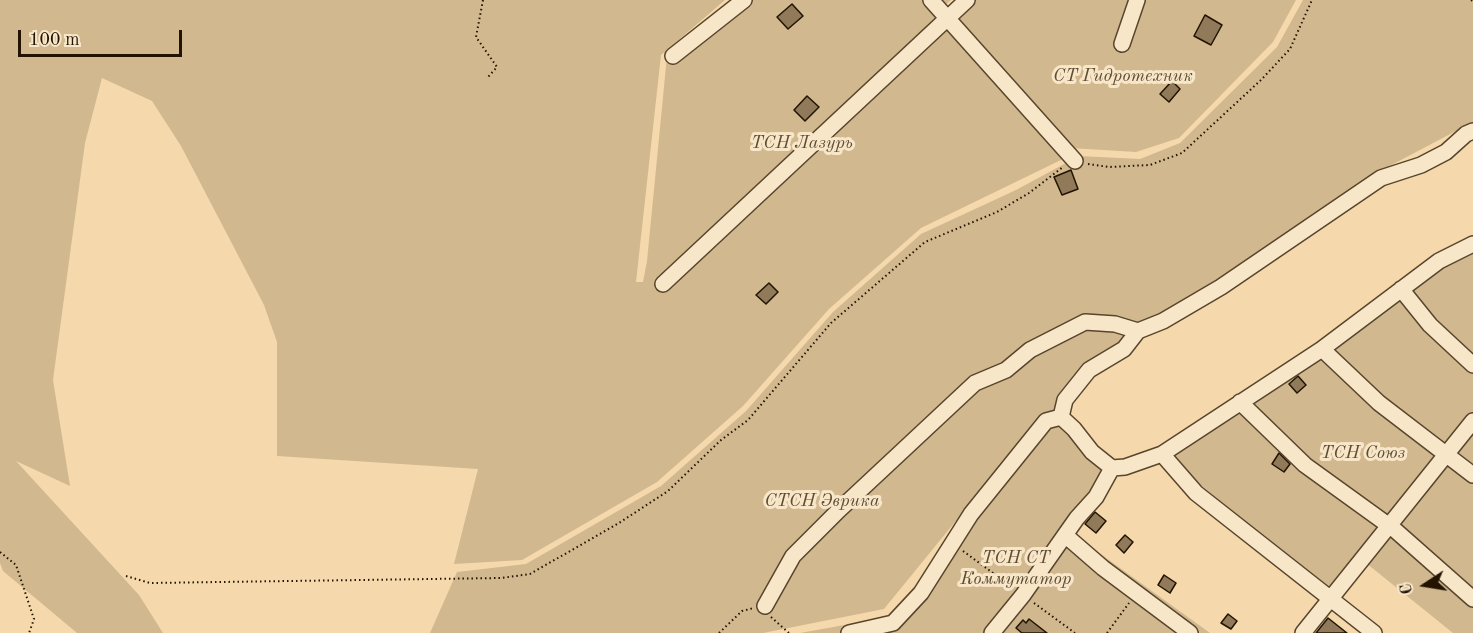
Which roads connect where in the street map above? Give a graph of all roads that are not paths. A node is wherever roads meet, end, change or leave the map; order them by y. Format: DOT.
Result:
graph roads {
  1 [pos="744,0"];
  2 [pos="931,0"];
  3 [pos="967,0"];
  4 [pos="1137,0"];
  5 [pos="948,19"];
  6 [pos="1122,44"];
  7 [pos="673,56"];
  8 [pos="1473,131"];
  9 [pos="1075,161"];
  10 [pos="1473,244"];
  11 [pos="663,284"];
  12 [pos="1401,289"];
  13 [pos="1138,332"];
  14 [pos="1322,349"];
  15 [pos="1473,365"];
  16 [pos="1240,402"];
  17 [pos="1062,417"];
  18 [pos="1473,421"];
  19 [pos="1162,454"];
  20 [pos="1446,455"];
  21 [pos="1112,468"];
  22 [pos="1473,475"];
  23 [pos="1388,525"];
  24 [pos="1065,535"];
  25 [pos="1330,599"];
  26 [pos="1473,599"];
  27 [pos="765,606"];
  28 [pos="849,633"];
  29 [pos="992,633"];
  30 [pos="1190,633"];
  31 [pos="1303,633"];
  32 [pos="1374,633"];
  1 -- 7 [label="street"];
  2 -- 5 [label="street"];
  3 -- 5 [label="street"];
  4 -- 6 [label="street"];
  5 -- 9 [label="street"];
  5 -- 11 [label="street"];
  8 -- 13 [label="street"];
  10 -- 12 [label="street"];
  12 -- 14 [label="street"];
  12 -- 15 [label="street"];
  13 -- 17 [label="street"];
  13 -- 27 [label="street"];
  14 -- 16 [label="street"];
  14 -- 20 [label="street"];
  16 -- 19 [label="street"];
  16 -- 23 [label="street"];
  17 -- 21 [label="street"];
  17 -- 28 [label="street"];
  18 -- 20 [label="street"];
  19 -- 21 [label="street"];
  19 -- 25 [label="street"];
  20 -- 22 [label="street"];
  20 -- 23 [label="street"];
  21 -- 24 [label="street"];
  23 -- 25 [label="street"];
  23 -- 26 [label="street"];
  24 -- 29 [label="street"];
  24 -- 30 [label="street"];
  25 -- 31 [label="street"];
  25 -- 32 [label="street"];
}
